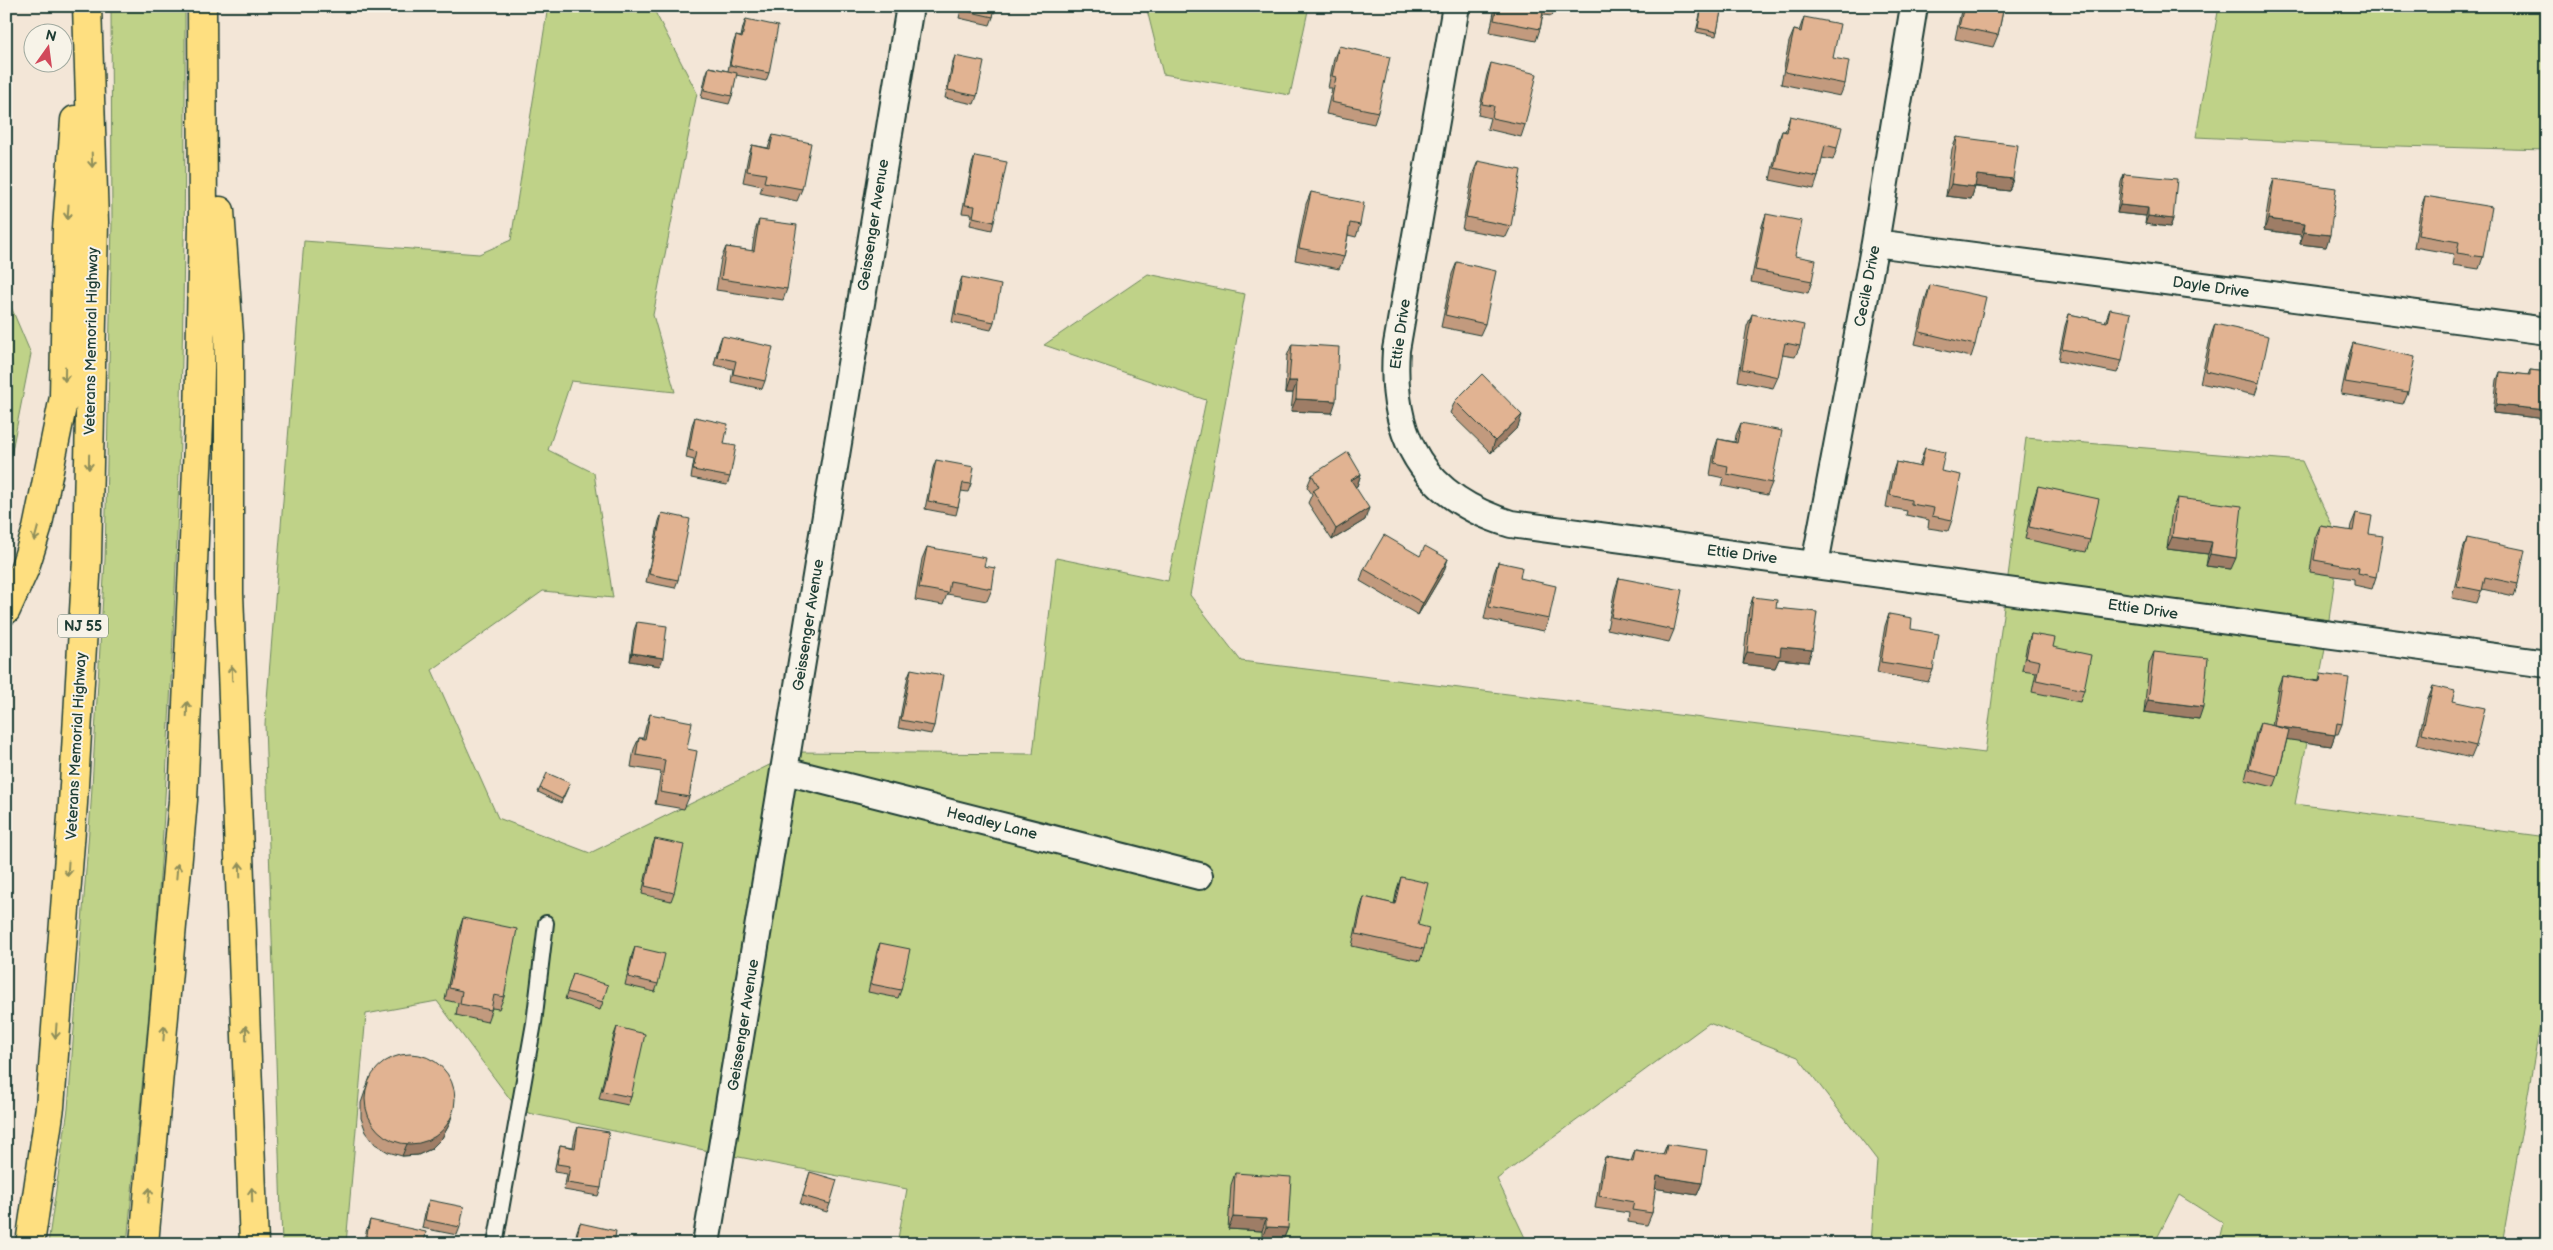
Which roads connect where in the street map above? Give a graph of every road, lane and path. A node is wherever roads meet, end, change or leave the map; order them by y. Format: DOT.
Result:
graph roads {
  1 [pos="85,6"];
  2 [pos="203,6"];
  3 [pos="910,6"];
  4 [pos="1456,6"];
  5 [pos="1914,6"];
  6 [pos="1875,243"];
  7 [pos="2547,332"];
  8 [pos="1815,564"];
  9 [pos="6,610"];
  10 [pos="2547,664"];
  11 [pos="785,771"];
  12 [pos="1199,876"];
  13 [pos="546,923"];
  14 [pos="30,1244"];
  15 [pos="144,1244"];
  16 [pos="254,1244"];
  17 [pos="495,1244"];
  18 [pos="706,1244"];
  1 -- 9 [label="highway, one-way"];
  1 -- 14 [label="highway, Veterans Memorial Highway / NJ 55, one-way"];
  15 -- 2 [label="highway, one-way"];
  16 -- 2 [label="highway, one-way"];
  3 -- 11 [label="street, Geissenger Avenue"];
  4 -- 8 [label="street, Ettie Drive"];
  5 -- 6 [label="street, Cecile Drive"];
  6 -- 7 [label="street, Dayle Drive"];
  6 -- 8 [label="street, Cecile Drive"];
  8 -- 10 [label="street, Ettie Drive"];
  11 -- 12 [label="street, Headley Lane"];
  11 -- 18 [label="street, Geissenger Avenue"];
  13 -- 17 [label="lane"];
}
